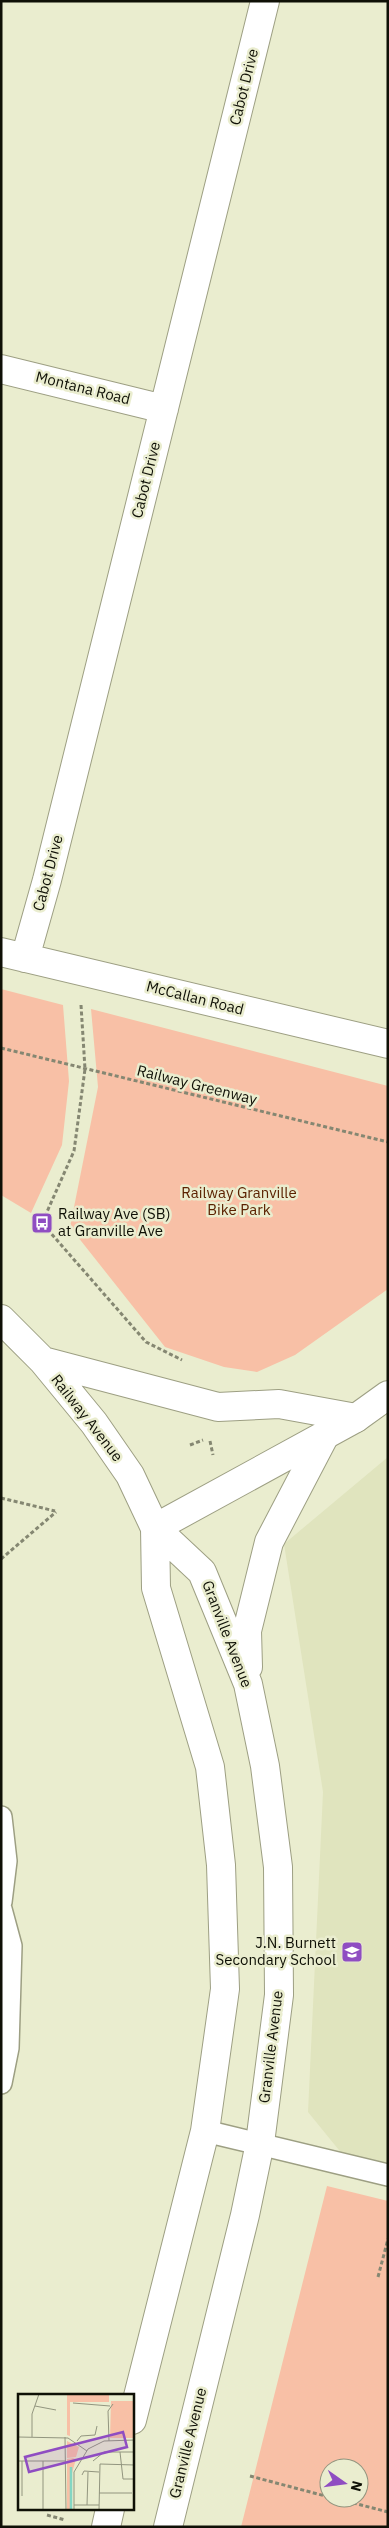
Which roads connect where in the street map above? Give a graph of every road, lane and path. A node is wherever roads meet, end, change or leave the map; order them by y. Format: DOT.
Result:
graph roads {
  1 [pos="265,1"];
  2 [pos="1,369"];
  3 [pos="164,408"];
  4 [pos="13,955"];
  5 [pos="80,998"];
  6 [pos="388,1044"];
  7 [pos="1,1048"];
  8 [pos="85,1069"];
  9 [pos="388,1142"];
  10 [pos="1,1319"];
  11 [pos="43,1361"];
  12 [pos="188,1363"];
  13 [pos="388,1395"];
  14 [pos="356,1418"];
  15 [pos="326,1433"];
  16 [pos="209,1438"];
  17 [pos="190,1445"];
  18 [pos="1,1498"];
  19 [pos="155,1528"];
  20 [pos="1,1559"];
  21 [pos="248,1684"];
  22 [pos="1,1817"];
  23 [pos="1,1902"];
  24 [pos="1,1908"];
  25 [pos="1,2082"];
  26 [pos="205,2130"];
  27 [pos="260,2143"];
  28 [pos="388,2175"];
  29 [pos="388,2239"];
  30 [pos="378,2277"];
  31 [pos="134,2412"];
  32 [pos="250,2476"];
  33 [pos="319,2494"];
  34 [pos="369,2507"];
  35 [pos="110,2510"];
  36 [pos="388,2512"];
  37 [pos="47,2515"];
  38 [pos="66,2520"];
  39 [pos="106,2527"];
  40 [pos="168,2527"];
  1 -- 3 [label="main road, Cabot Drive"];
  2 -- 3 [label="main road, Montana Road"];
  3 -- 4 [label="main road, Cabot Drive"];
  4 -- 6 [label="main road, McCallan Road"];
  5 -- 8 [label="path"];
  7 -- 8 [label="path, Railway Greenway"];
  8 -- 9 [label="path, Railway Greenway"];
  8 -- 12 [label="path"];
  10 -- 11 [label="main road, Railway Avenue"];
  11 -- 14 [label="main road"];
  11 -- 19 [label="main road, Railway Avenue"];
  13 -- 14 [label="main road"];
  14 -- 15 [label="main road"];
  15 -- 19 [label="main road"];
  15 -- 21 [label="main road"];
  16 -- 17 [label="path"];
  18 -- 20 [label="path"];
  19 -- 21 [label="main road, Granville Avenue"];
  19 -- 26 [label="main road"];
  21 -- 27 [label="main road, Granville Avenue"];
  22 -- 23 [label="lane"];
  24 -- 25 [label="lane"];
  26 -- 27 [label="lane"];
  26 -- 31 [label="main road"];
  27 -- 28 [label="lane"];
  27 -- 40 [label="main road, Granville Avenue"];
  29 -- 30 [label="path"];
  32 -- 33 [label="path"];
  34 -- 36 [label="path"];
  35 -- 39 [label="main road"];
  37 -- 38 [label="path"];
}
